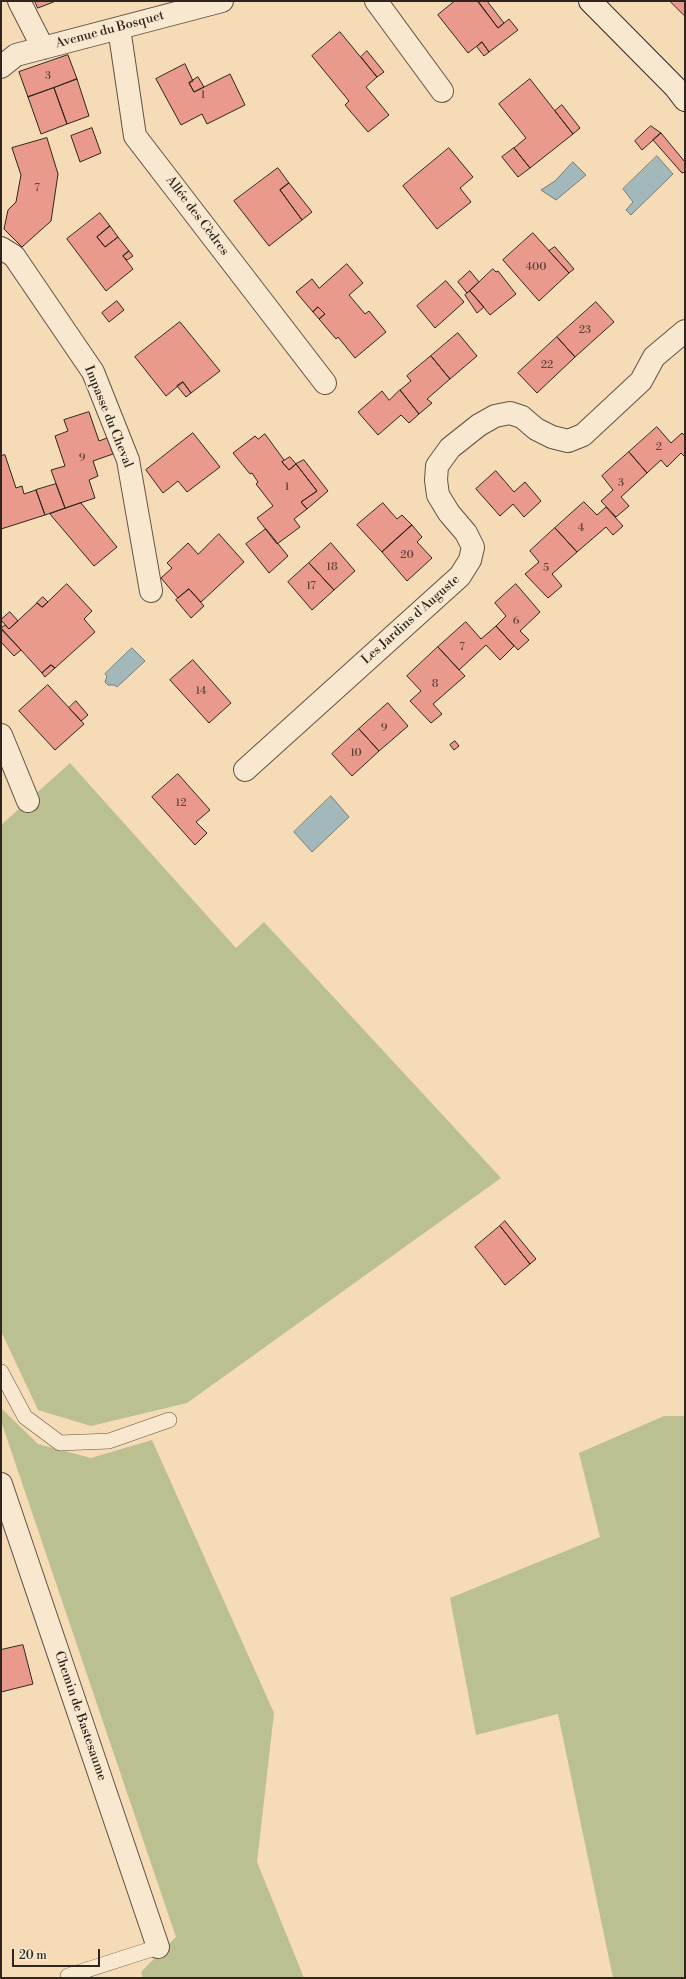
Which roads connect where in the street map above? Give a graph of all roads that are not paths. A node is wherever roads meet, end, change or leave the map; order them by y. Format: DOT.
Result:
graph roads {
  1 [pos="19,1"];
  2 [pos="222,1"];
  3 [pos="376,1"];
  4 [pos="590,1"];
  5 [pos="118,28"];
  6 [pos="43,48"];
  7 [pos="1,67"];
  8 [pos="682,88"];
  9 [pos="442,90"];
  10 [pos="1,248"];
  11 [pos="685,331"];
  12 [pos="325,383"];
  13 [pos="151,591"];
  14 [pos="1,735"];
  15 [pos="245,770"];
  16 [pos="28,801"];
  17 [pos="1,1372"];
  18 [pos="168,1420"];
  19 [pos="1,1484"];
  20 [pos="158,1948"];
  21 [pos="68,1976"];
  1 -- 6 [label="street"];
  2 -- 5 [label="street, Avenue du Bosquet"];
  3 -- 9 [label="street"];
  4 -- 8 [label="street"];
  5 -- 6 [label="street, Avenue du Bosquet"];
  5 -- 12 [label="street, Allée des Cèdres"];
  6 -- 7 [label="street, Avenue du Bosquet"];
  10 -- 13 [label="street, Impasse du Cheval"];
  11 -- 15 [label="street, Les Jardins d'Auguste"];
  14 -- 16 [label="street"];
  17 -- 18 [label="lane"];
  19 -- 20 [label="street, Chemin de Bastesaume"];
  20 -- 21 [label="lane"];
}
